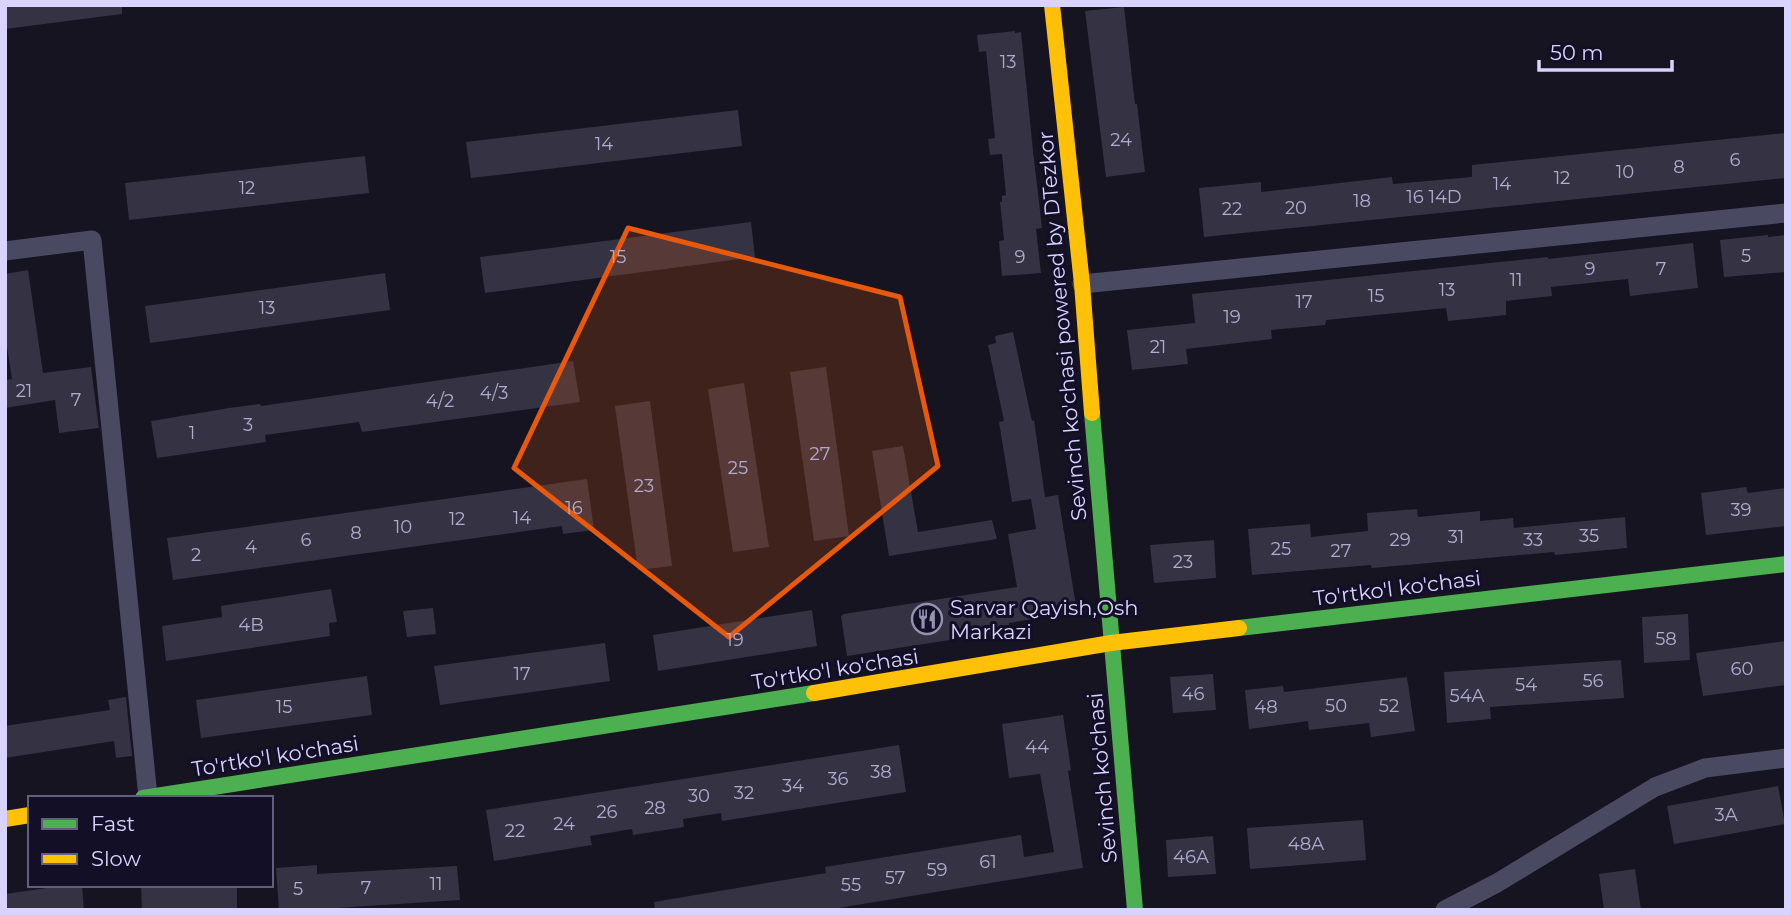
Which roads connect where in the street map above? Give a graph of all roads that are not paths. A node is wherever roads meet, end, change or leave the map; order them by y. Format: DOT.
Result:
graph roads {
  1 [pos="1052,5"];
  2 [pos="1786,213"];
  3 [pos="5,251"];
  4 [pos="1082,284"];
  5 [pos="1786,564"];
  6 [pos="1111,643"];
  7 [pos="1786,758"];
  8 [pos="145,796"];
  9 [pos="152,796"];
  10 [pos="28,815"];
  11 [pos="5,819"];
  12 [pos="1135,910"];
  13 [pos="1445,910"];
  1 -- 4 [label="street, Sevinch ko'chasi powered by DTezkor"];
  2 -- 4 [label="street"];
  3 -- 8 [label="street"];
  4 -- 6 [label="street, Sevinch ko'chasi powered by DTezkor"];
  5 -- 6 [label="street, To'rtko'l ko'chasi"];
  6 -- 9 [label="street, To'rtko'l ko'chasi"];
  6 -- 12 [label="street, Sevinch ko'chasi"];
  7 -- 13 [label="street"];
  10 -- 11 [label="street"];
}
